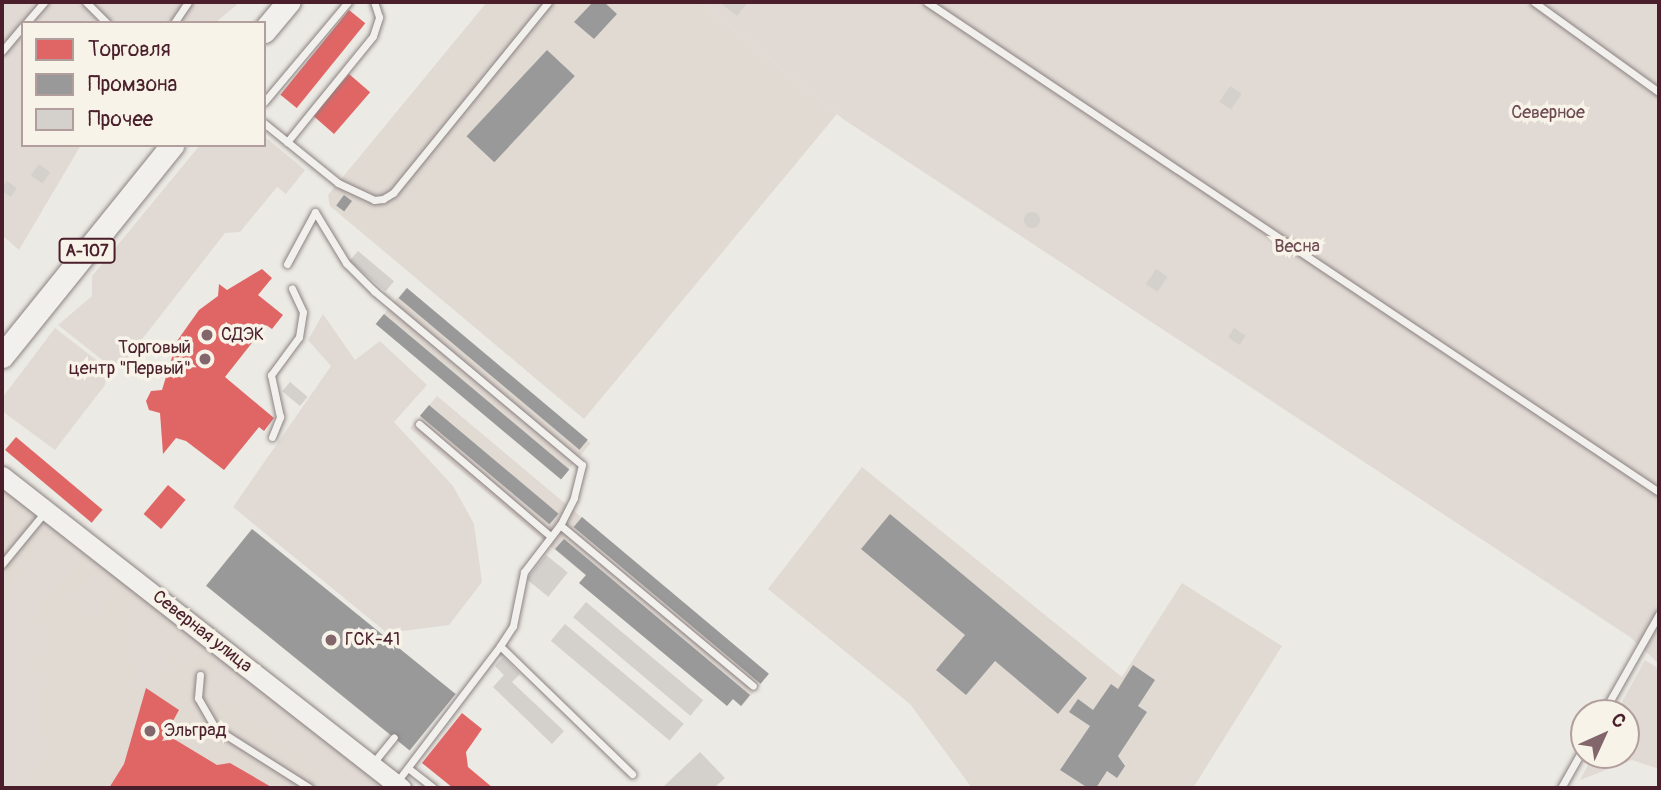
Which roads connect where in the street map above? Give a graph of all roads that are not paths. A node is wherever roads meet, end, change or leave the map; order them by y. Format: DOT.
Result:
graph roads {
  1 [pos="44,2"];
  2 [pos="86,2"];
  3 [pos="188,2"];
  4 [pos="288,2"];
  5 [pos="348,2"];
  6 [pos="374,2"];
  7 [pos="548,2"];
  8 [pos="927,2"];
  9 [pos="1534,2"];
  10 [pos="27,21"];
  11 [pos="105,21"];
  12 [pos="175,21"];
  13 [pos="21,29"];
  14 [pos="266,29"];
  15 [pos="2,51"];
  16 [pos="1659,92"];
  17 [pos="266,100"];
  18 [pos="266,125"];
  19 [pos="287,142"];
  20 [pos="170,147"];
  21 [pos="287,264"];
  22 [pos="292,288"];
  23 [pos="2,356"];
  24 [pos="418,424"];
  25 [pos="272,437"];
  26 [pos="2,476"];
  27 [pos="1659,492"];
  28 [pos="44,513"];
  29 [pos="560,525"];
  30 [pos="550,536"];
  31 [pos="2,564"];
  32 [pos="1659,614"];
  33 [pos="500,646"];
  34 [pos="200,675"];
  35 [pos="753,686"];
  36 [pos="1611,699"];
  37 [pos="394,737"];
  38 [pos="373,764"];
  39 [pos="408,768"];
  40 [pos="1572,769"];
  41 [pos="632,774"];
  42 [pos="399,786"];
  43 [pos="310,788"];
  44 [pos="434,788"];
  45 [pos="1561,788"];
  1 -- 10 [label="lane"];
  2 -- 11 [label="lane"];
  3 -- 12 [label="lane"];
  4 -- 14 [label="highway"];
  5 -- 17 [label="lane"];
  6 -- 19 [label="lane"];
  7 -- 19 [label="lane"];
  8 -- 27 [label="lane"];
  9 -- 16 [label="lane"];
  13 -- 15 [label="lane"];
  18 -- 19 [label="lane"];
  20 -- 23 [label="highway, А-107"];
  21 -- 29 [label="lane"];
  22 -- 25 [label="lane"];
  24 -- 30 [label="lane"];
  26 -- 28 [label="main road, Северная улица"];
  28 -- 31 [label="lane"];
  28 -- 38 [label="main road, Северная улица"];
  29 -- 30 [label="lane"];
  29 -- 35 [label="lane"];
  30 -- 33 [label="lane"];
  32 -- 36 [label="lane"];
  33 -- 39 [label="lane"];
  33 -- 41 [label="lane"];
  34 -- 43 [label="lane"];
  37 -- 38 [label="lane"];
  38 -- 42 [label="main road, Северная улица"];
  39 -- 42 [label="lane"];
  39 -- 44 [label="lane"];
  40 -- 45 [label="lane"];
}
